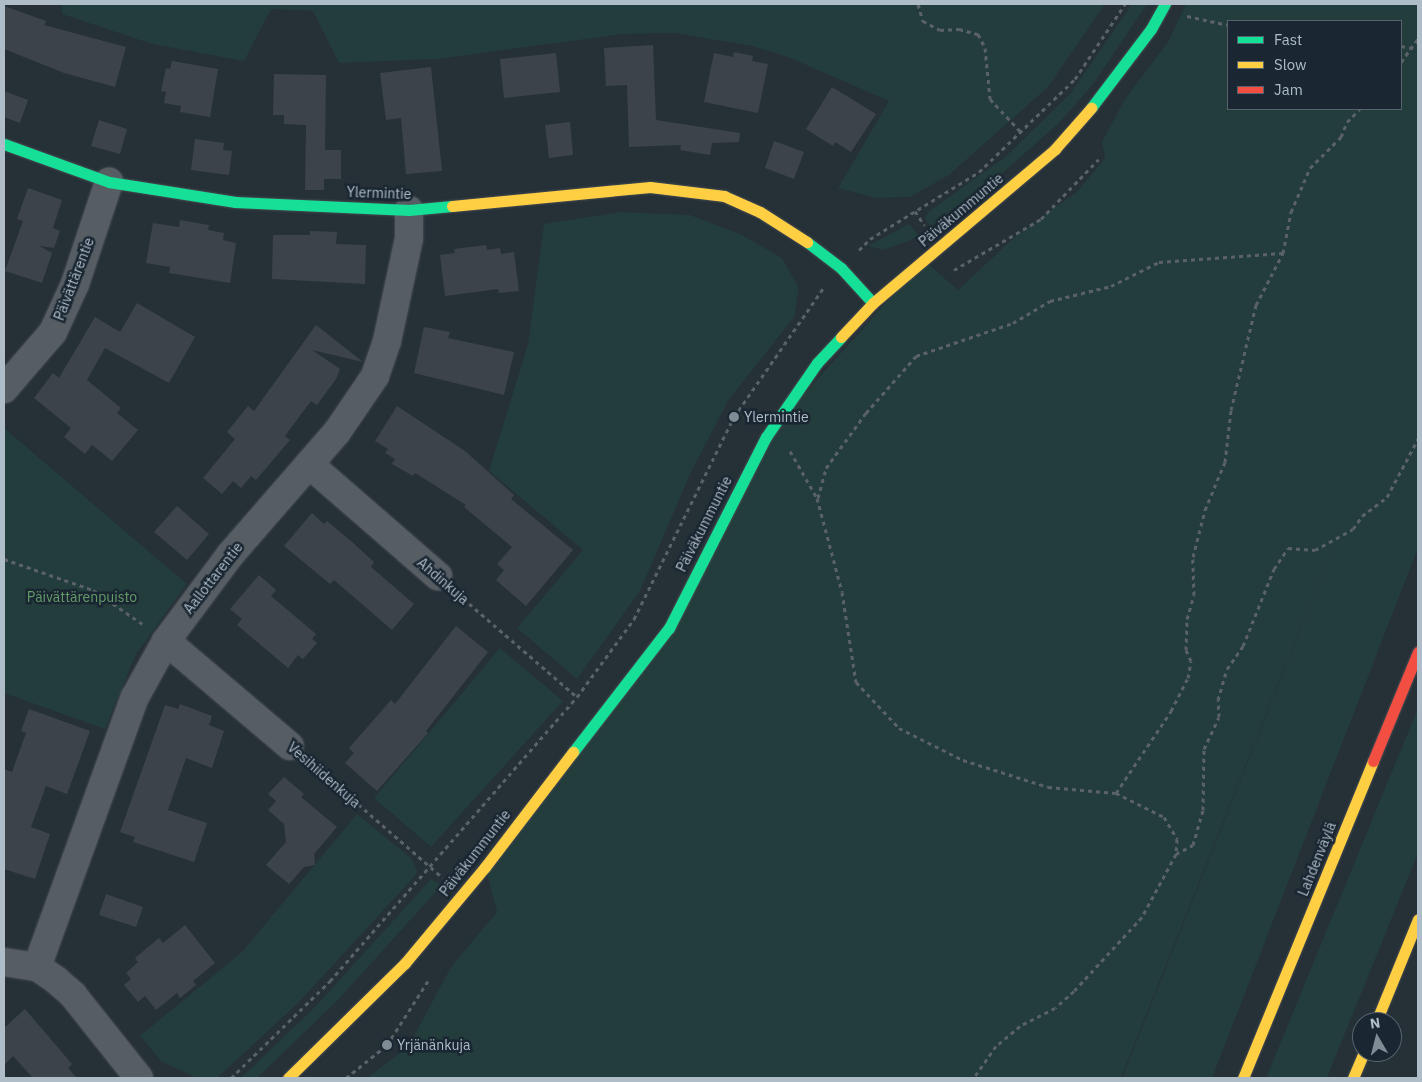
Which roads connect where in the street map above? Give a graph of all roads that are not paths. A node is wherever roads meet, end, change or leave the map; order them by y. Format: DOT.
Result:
graph roads {
  1 [pos="1165,4"];
  2 [pos="4,144"];
  3 [pos="109,182"];
  4 [pos="409,210"];
  5 [pos="873,303"];
  6 [pos="4,390"];
  7 [pos="309,464"];
  8 [pos="438,576"];
  9 [pos="166,641"];
  10 [pos="1418,652"];
  11 [pos="290,746"];
  12 [pos="1418,919"];
  13 [pos="4,962"];
  14 [pos="38,967"];
  15 [pos="1380,1012"];
  16 [pos="1360,1062"];
  17 [pos="139,1078"];
  18 [pos="288,1078"];
  19 [pos="1243,1078"];
  20 [pos="1353,1078"];
  1 -- 5 [label="main road, Päiväkummuntie"];
  2 -- 3 [label="main road, Ylermintie"];
  3 -- 4 [label="main road, Ylermintie"];
  3 -- 6 [label="street, Päivättärentie"];
  4 -- 5 [label="main road, Ylermintie"];
  4 -- 7 [label="street, Aallottarentie"];
  5 -- 18 [label="main road, Päiväkummuntie"];
  7 -- 8 [label="street, Ahdinkuja"];
  7 -- 9 [label="street, Aallottarentie"];
  9 -- 11 [label="street, Vesihiidenkuja"];
  9 -- 14 [label="street, Aallottarentie"];
  10 -- 19 [label="main road, Lahdenväylä"];
  12 -- 15 [label="main road"];
  13 -- 14 [label="street"];
  14 -- 17 [label="street"];
  16 -- 20 [label="main road"];
}
